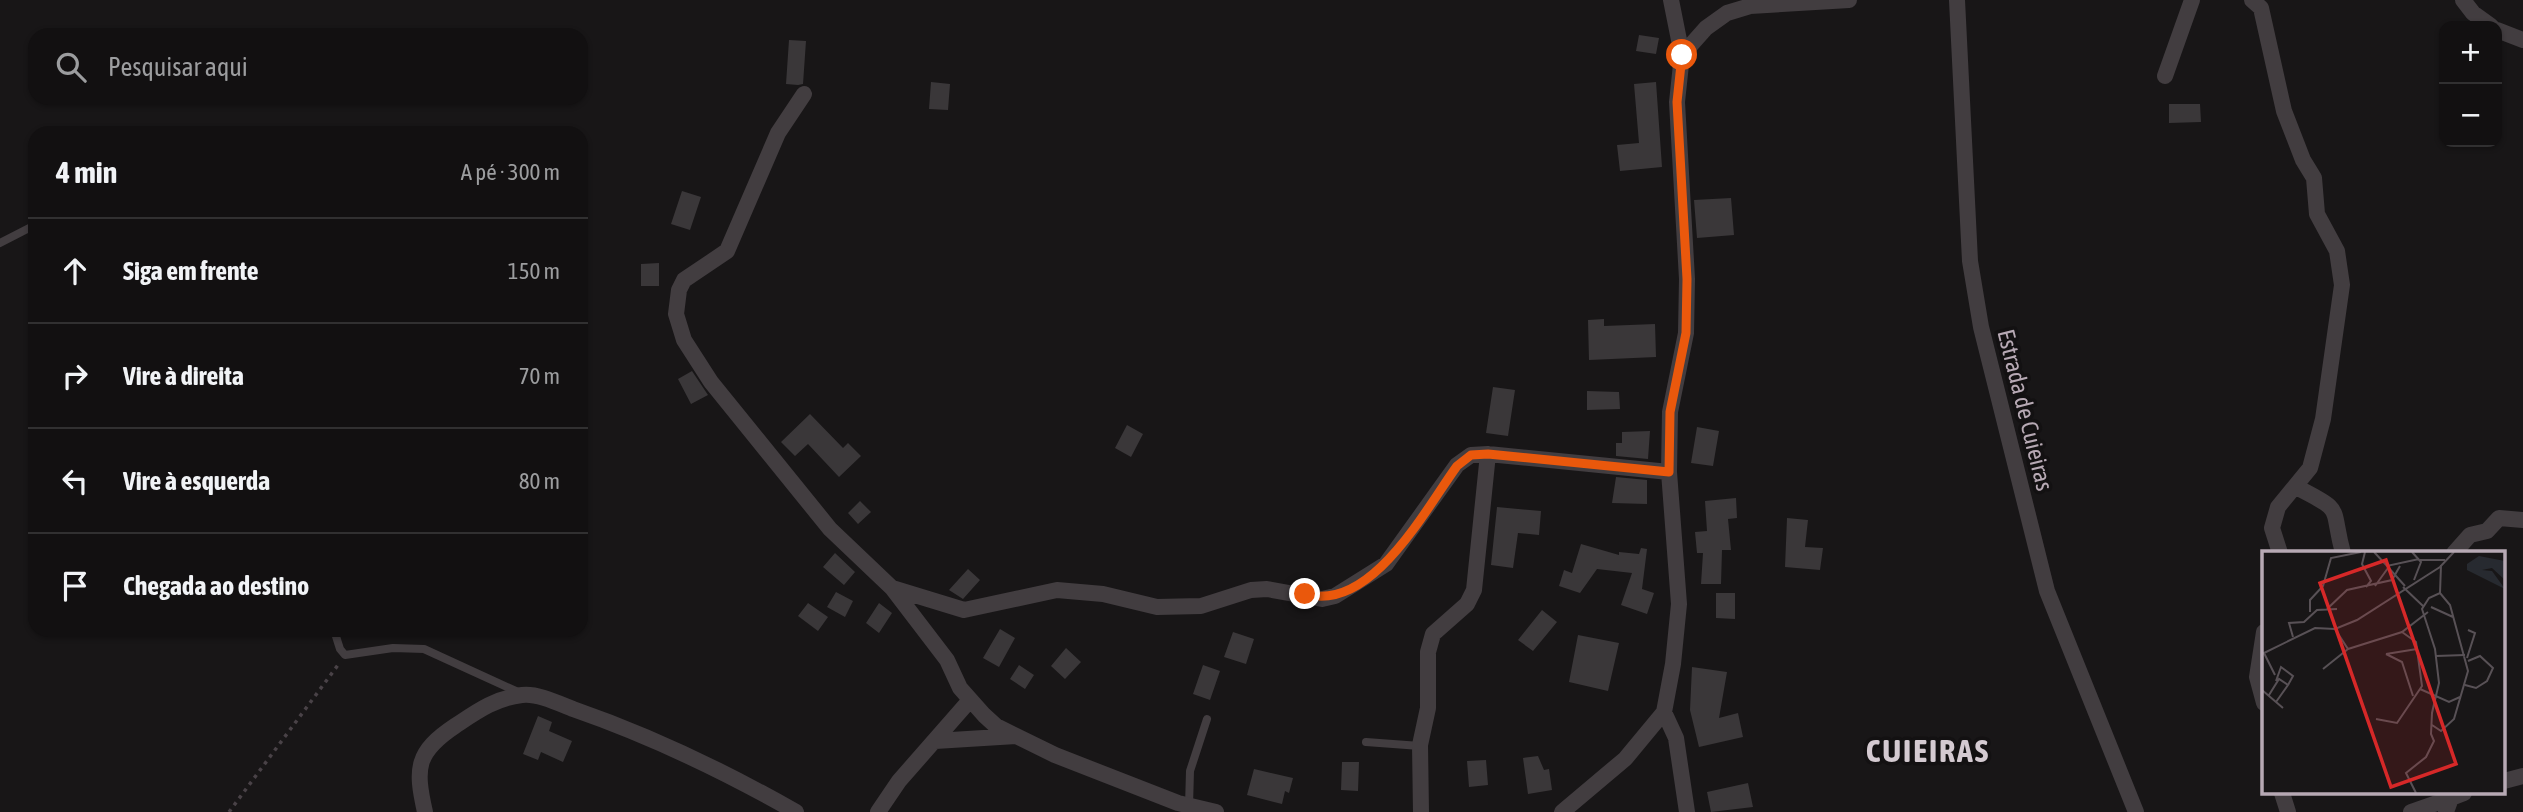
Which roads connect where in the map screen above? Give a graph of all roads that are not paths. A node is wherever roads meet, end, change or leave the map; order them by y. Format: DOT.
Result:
graph roads {
  1 [pos="1671,0"];
  2 [pos="1849,0"];
  3 [pos="1957,0"];
  4 [pos="2192,0"];
  5 [pos="2252,0"];
  6 [pos="2463,0"];
  7 [pos="2484,21"];
  8 [pos="2502,32"];
  9 [pos="2523,40"];
  10 [pos="1682,55"];
  11 [pos="2165,76"];
  12 [pos="804,94"];
  13 [pos="28,229"];
  14 [pos="0,243"];
  15 [pos="1488,454"];
  16 [pos="1669,472"];
  17 [pos="2296,487"];
  18 [pos="2523,520"];
  19 [pos="2279,551"];
  20 [pos="2343,551"];
  21 [pos="2456,551"];
  22 [pos="892,588"];
  23 [pos="336,637"];
  24 [pos="2262,645"];
  25 [pos="524,694"];
  26 [pos="2262,696"];
  27 [pos="970,699"];
  28 [pos="1664,712"];
  29 [pos="1207,719"];
  30 [pos="1017,736"];
  31 [pos="935,741"];
  32 [pos="1366,742"];
  33 [pos="1420,746"];
  34 [pos="2523,776"];
  35 [pos="2506,780"];
  36 [pos="2282,794"];
  37 [pos="2429,799"];
  38 [pos="2453,801"];
  39 [pos="1189,806"];
  40 [pos="425,812"];
  41 [pos="796,812"];
  42 [pos="878,812"];
  43 [pos="1216,812"];
  44 [pos="1422,812"];
  45 [pos="1562,812"];
  46 [pos="1687,812"];
  47 [pos="2136,812"];
  48 [pos="2288,812"];
  49 [pos="2411,812"];
  1 -- 10 [label="street"];
  2 -- 10 [label="street"];
  3 -- 47 [label="street, Estrada de Cuieiras"];
  4 -- 11 [label="street"];
  5 -- 17 [label="street"];
  6 -- 7 [label="street"];
  8 -- 9 [label="street"];
  10 -- 16 [label="street"];
  12 -- 22 [label="street"];
  13 -- 14 [label="lane"];
  15 -- 16 [label="street"];
  15 -- 22 [label="street"];
  15 -- 33 [label="street"];
  16 -- 28 [label="street"];
  17 -- 19 [label="street"];
  17 -- 20 [label="street"];
  18 -- 21 [label="street"];
  22 -- 27 [label="street"];
  23 -- 25 [label="lane"];
  24 -- 26 [label="street"];
  25 -- 40 [label="street"];
  25 -- 41 [label="street"];
  27 -- 30 [label="street"];
  27 -- 31 [label="street"];
  28 -- 45 [label="street"];
  28 -- 46 [label="street"];
  29 -- 39 [label="lane"];
  30 -- 31 [label="street"];
  30 -- 39 [label="street"];
  31 -- 42 [label="street"];
  32 -- 33 [label="lane"];
  33 -- 44 [label="street"];
  34 -- 35 [label="street"];
  36 -- 48 [label="street"];
  37 -- 38 [label="street"];
  37 -- 49 [label="street"];
  39 -- 43 [label="street"];
}
